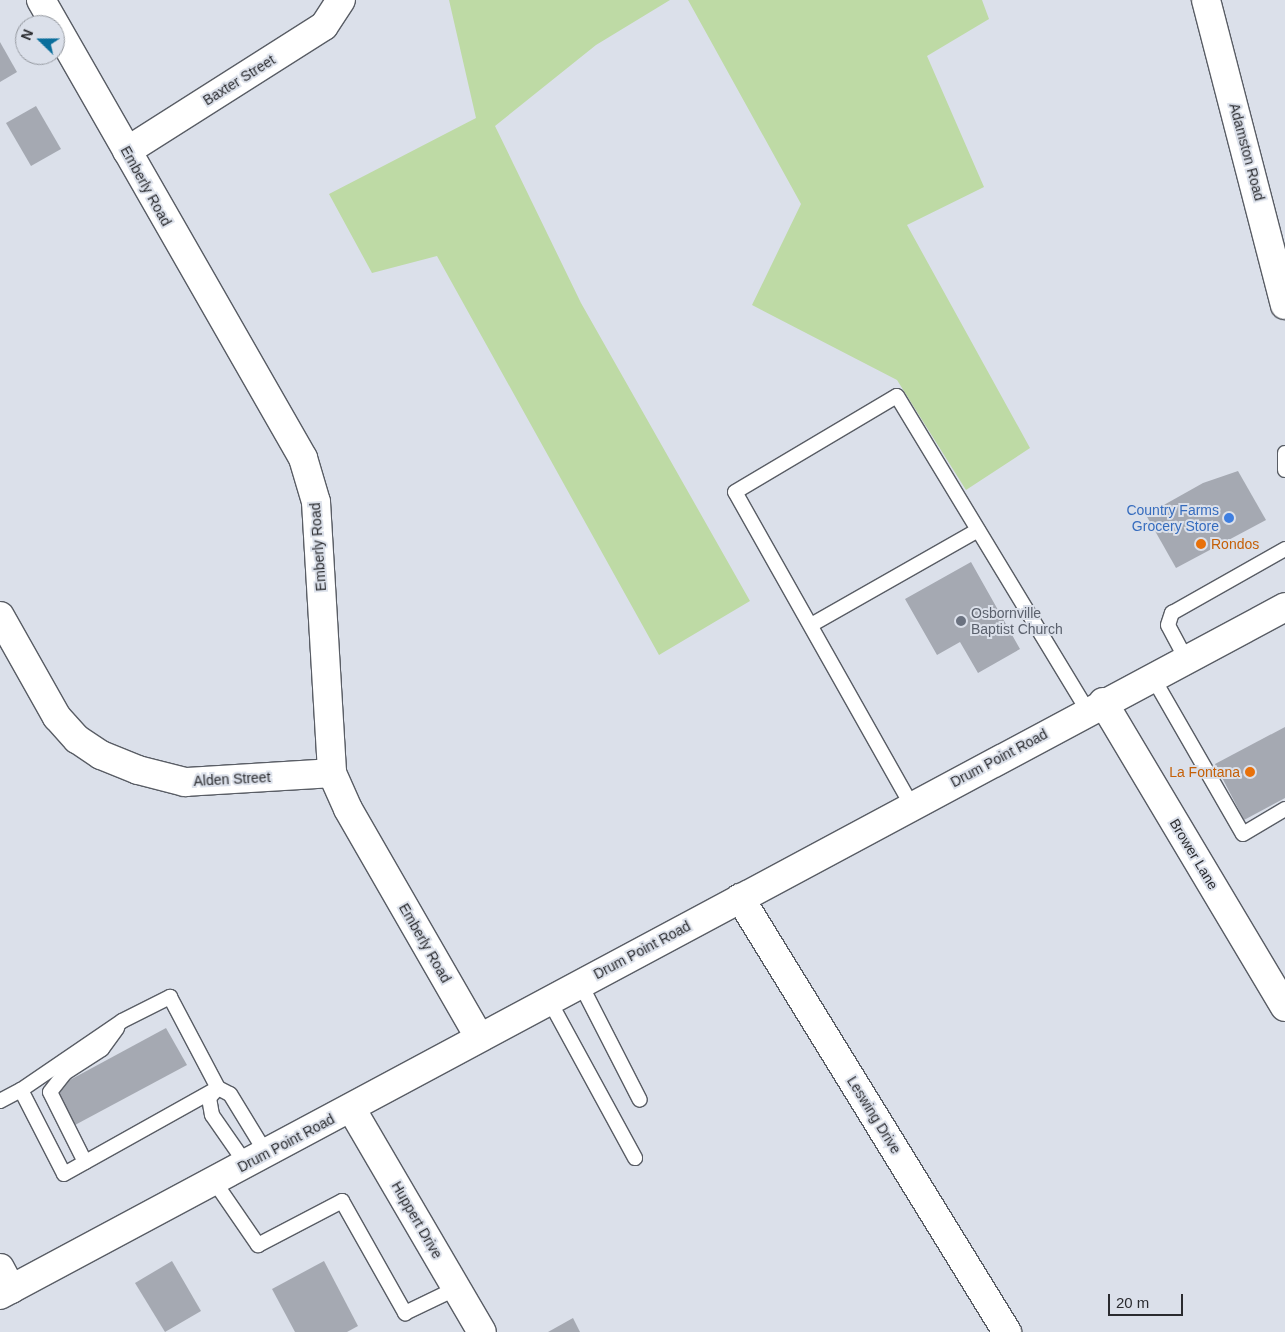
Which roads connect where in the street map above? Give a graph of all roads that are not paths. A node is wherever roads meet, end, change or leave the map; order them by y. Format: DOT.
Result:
graph roads {
  1 [pos="41,0"];
  2 [pos="341,0"];
  3 [pos="1206,0"];
  4 [pos="127,150"];
  5 [pos="1285,305"];
  6 [pos="1285,453"];
  7 [pos="1285,470"];
  8 [pos="978,530"];
  9 [pos="1285,549"];
  10 [pos="1285,607"];
  11 [pos="0,616"];
  12 [pos="811,625"];
  13 [pos="1186,659"];
  14 [pos="1152,676"];
  15 [pos="1095,706"];
  16 [pos="332,773"];
  17 [pos="912,806"];
  18 [pos="1285,809"];
  19 [pos="740,898"];
  20 [pos="580,983"];
  21 [pos="549,1000"];
  22 [pos="1285,1007"];
  23 [pos="122,1021"];
  24 [pos="479,1037"];
  25 [pos="218,1088"];
  26 [pos="21,1090"];
  27 [pos="0,1100"];
  28 [pos="640,1100"];
  29 [pos="351,1108"];
  30 [pos="635,1158"];
  31 [pos="256,1159"];
  32 [pos="86,1162"];
  33 [pos="214,1181"];
  34 [pos="4,1284"];
  35 [pos="457,1288"];
  36 [pos="482,1332"];
  37 [pos="1007,1332"];
  1 -- 4 [label="street, Emberly Road"];
  2 -- 4 [label="street, Baxter Street"];
  3 -- 5 [label="street, Adamston Road"];
  4 -- 16 [label="street, Emberly Road"];
  6 -- 7 [label="lane"];
  8 -- 12 [label="lane"];
  8 -- 12 [label="lane"];
  8 -- 15 [label="lane"];
  9 -- 13 [label="lane"];
  10 -- 13 [label="street, Drum Point Road"];
  11 -- 16 [label="street, Alden Street"];
  12 -- 17 [label="lane"];
  13 -- 14 [label="street, Drum Point Road"];
  14 -- 15 [label="street, Drum Point Road"];
  14 -- 18 [label="lane"];
  15 -- 17 [label="street, Drum Point Road"];
  15 -- 22 [label="street, Brower Lane"];
  16 -- 24 [label="street, Emberly Road"];
  17 -- 19 [label="street, Drum Point Road"];
  19 -- 20 [label="street, Drum Point Road"];
  19 -- 37 [label="street, Leswing Drive"];
  20 -- 21 [label="street, Drum Point Road"];
  20 -- 28 [label="lane"];
  21 -- 24 [label="street, Drum Point Road"];
  21 -- 30 [label="lane"];
  23 -- 25 [label="lane"];
  23 -- 26 [label="lane"];
  23 -- 32 [label="lane"];
  24 -- 29 [label="street, Drum Point Road"];
  25 -- 31 [label="lane"];
  25 -- 31 [label="lane"];
  25 -- 32 [label="lane"];
  26 -- 27 [label="lane"];
  26 -- 32 [label="lane"];
  29 -- 31 [label="street, Drum Point Road"];
  29 -- 35 [label="street, Huppert Drive"];
  31 -- 33 [label="street, Drum Point Road"];
  33 -- 34 [label="street, Drum Point Road"];
  33 -- 35 [label="lane"];
  35 -- 36 [label="street, Huppert Drive"];
}
